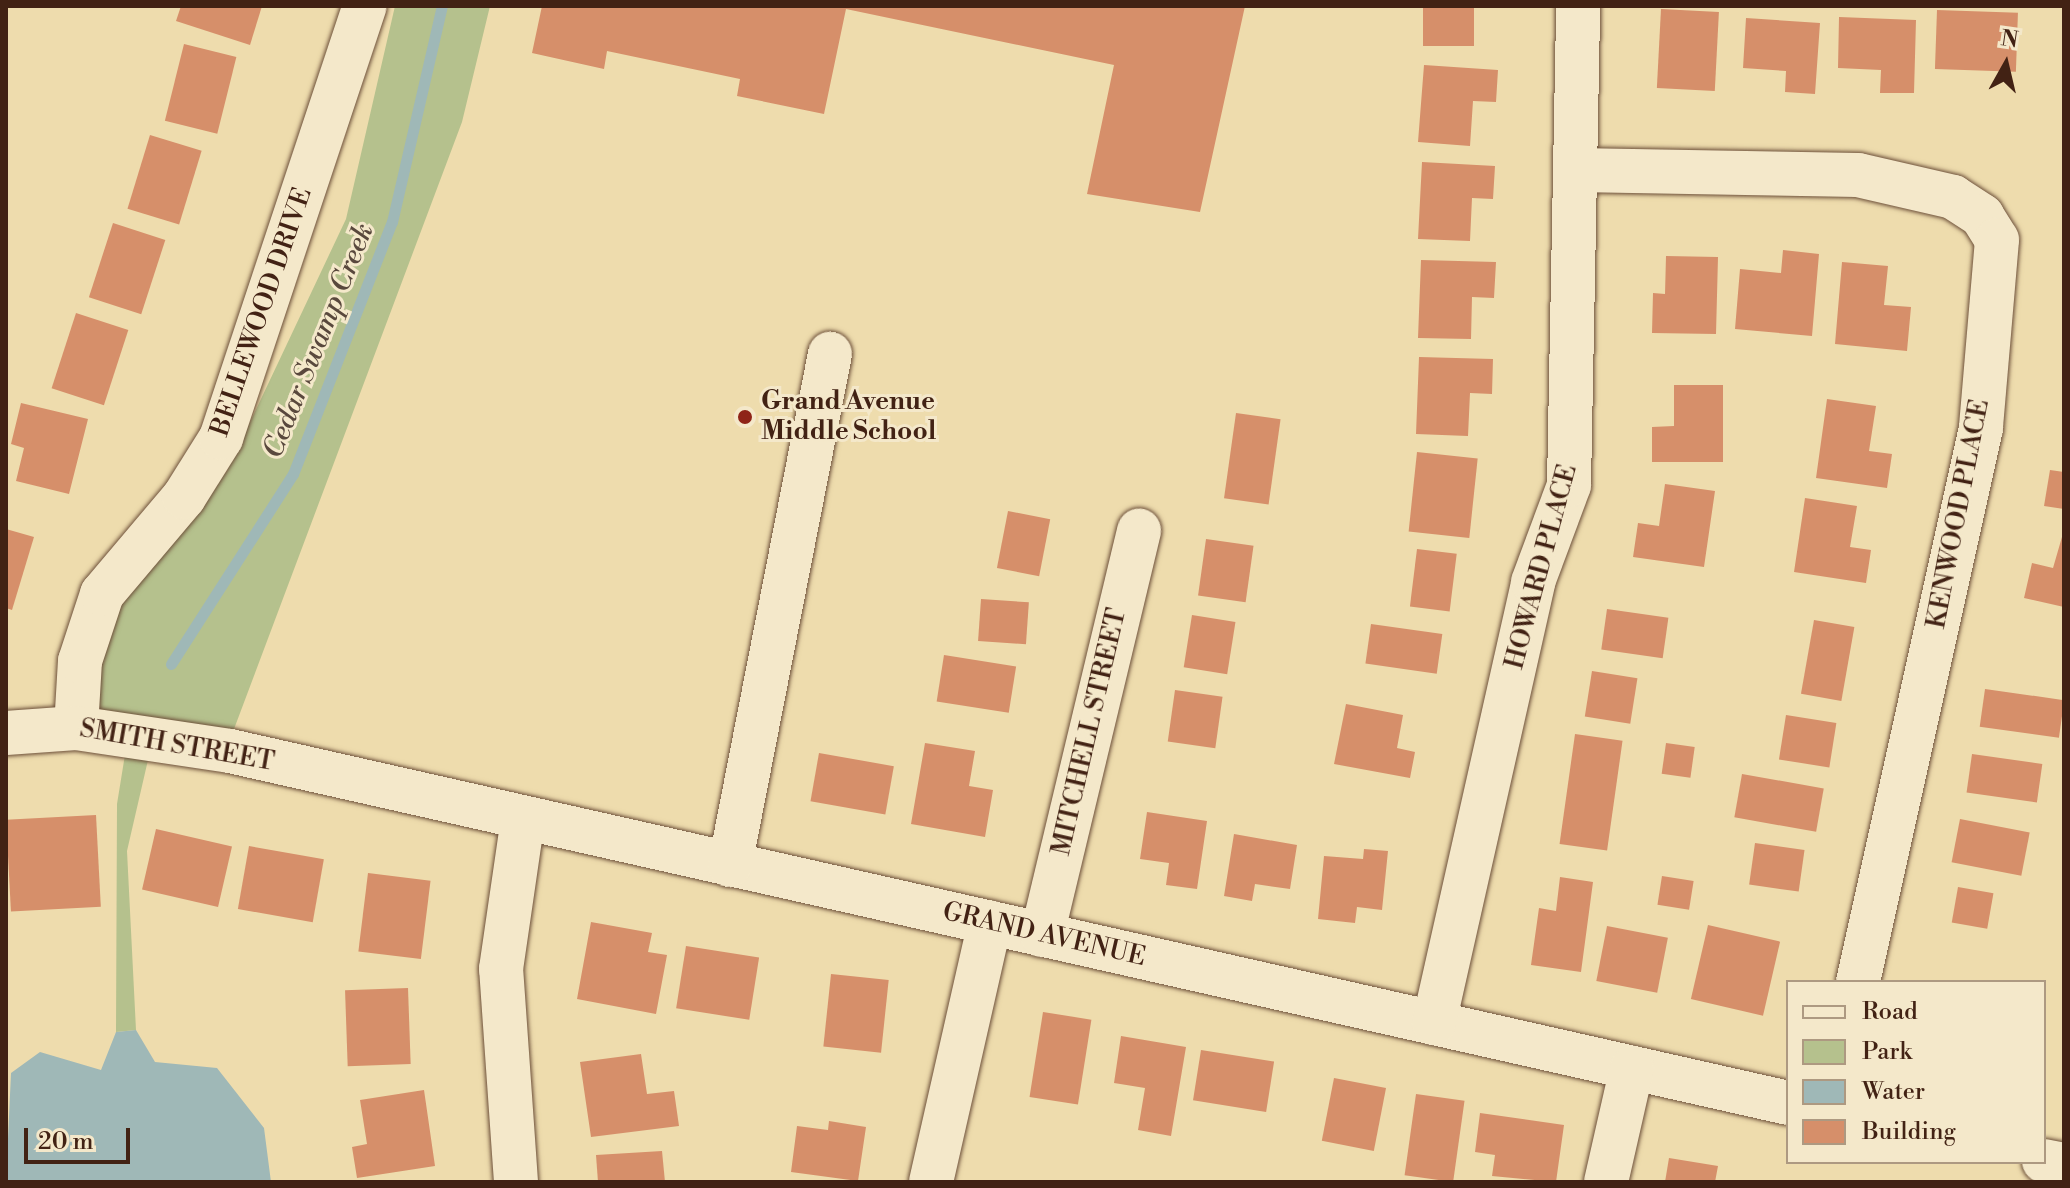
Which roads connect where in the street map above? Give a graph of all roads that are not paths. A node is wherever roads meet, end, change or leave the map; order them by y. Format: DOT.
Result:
graph roads {
  1 [pos="365,6"];
  2 [pos="1578,6"];
  3 [pos="1576,170"];
  4 [pos="830,354"];
  5 [pos="1139,530"];
  6 [pos="76,728"];
  7 [pos="6,733"];
  8 [pos="301,768"];
  9 [pos="523,818"];
  10 [pos="730,865"];
  11 [pos="990,923"];
  12 [pos="1042,935"];
  13 [pos="1858,980"];
  14 [pos="1434,1023"];
  15 [pos="1632,1068"];
  16 [pos="1786,1103"];
  17 [pos="516,1182"];
  18 [pos="931,1182"];
  19 [pos="1606,1182"];
  1 -- 6 [label="street, BELLEWOOD DRIVE"];
  2 -- 3 [label="street, HOWARD PLACE"];
  3 -- 13 [label="street, KENWOOD PLACE"];
  3 -- 14 [label="street, HOWARD PLACE"];
  4 -- 10 [label="street"];
  5 -- 12 [label="street, MITCHELL STREET"];
  6 -- 7 [label="street, SMITH STREET"];
  6 -- 8 [label="street, SMITH STREET"];
  8 -- 9 [label="street, GRAND AVENUE"];
  9 -- 10 [label="street, GRAND AVENUE"];
  9 -- 17 [label="street"];
  10 -- 11 [label="street, GRAND AVENUE"];
  11 -- 12 [label="street, GRAND AVENUE"];
  11 -- 18 [label="street"];
  12 -- 14 [label="street, GRAND AVENUE"];
  14 -- 15 [label="street, GRAND AVENUE"];
  15 -- 16 [label="street, GRAND AVENUE"];
  15 -- 19 [label="street"];
}
